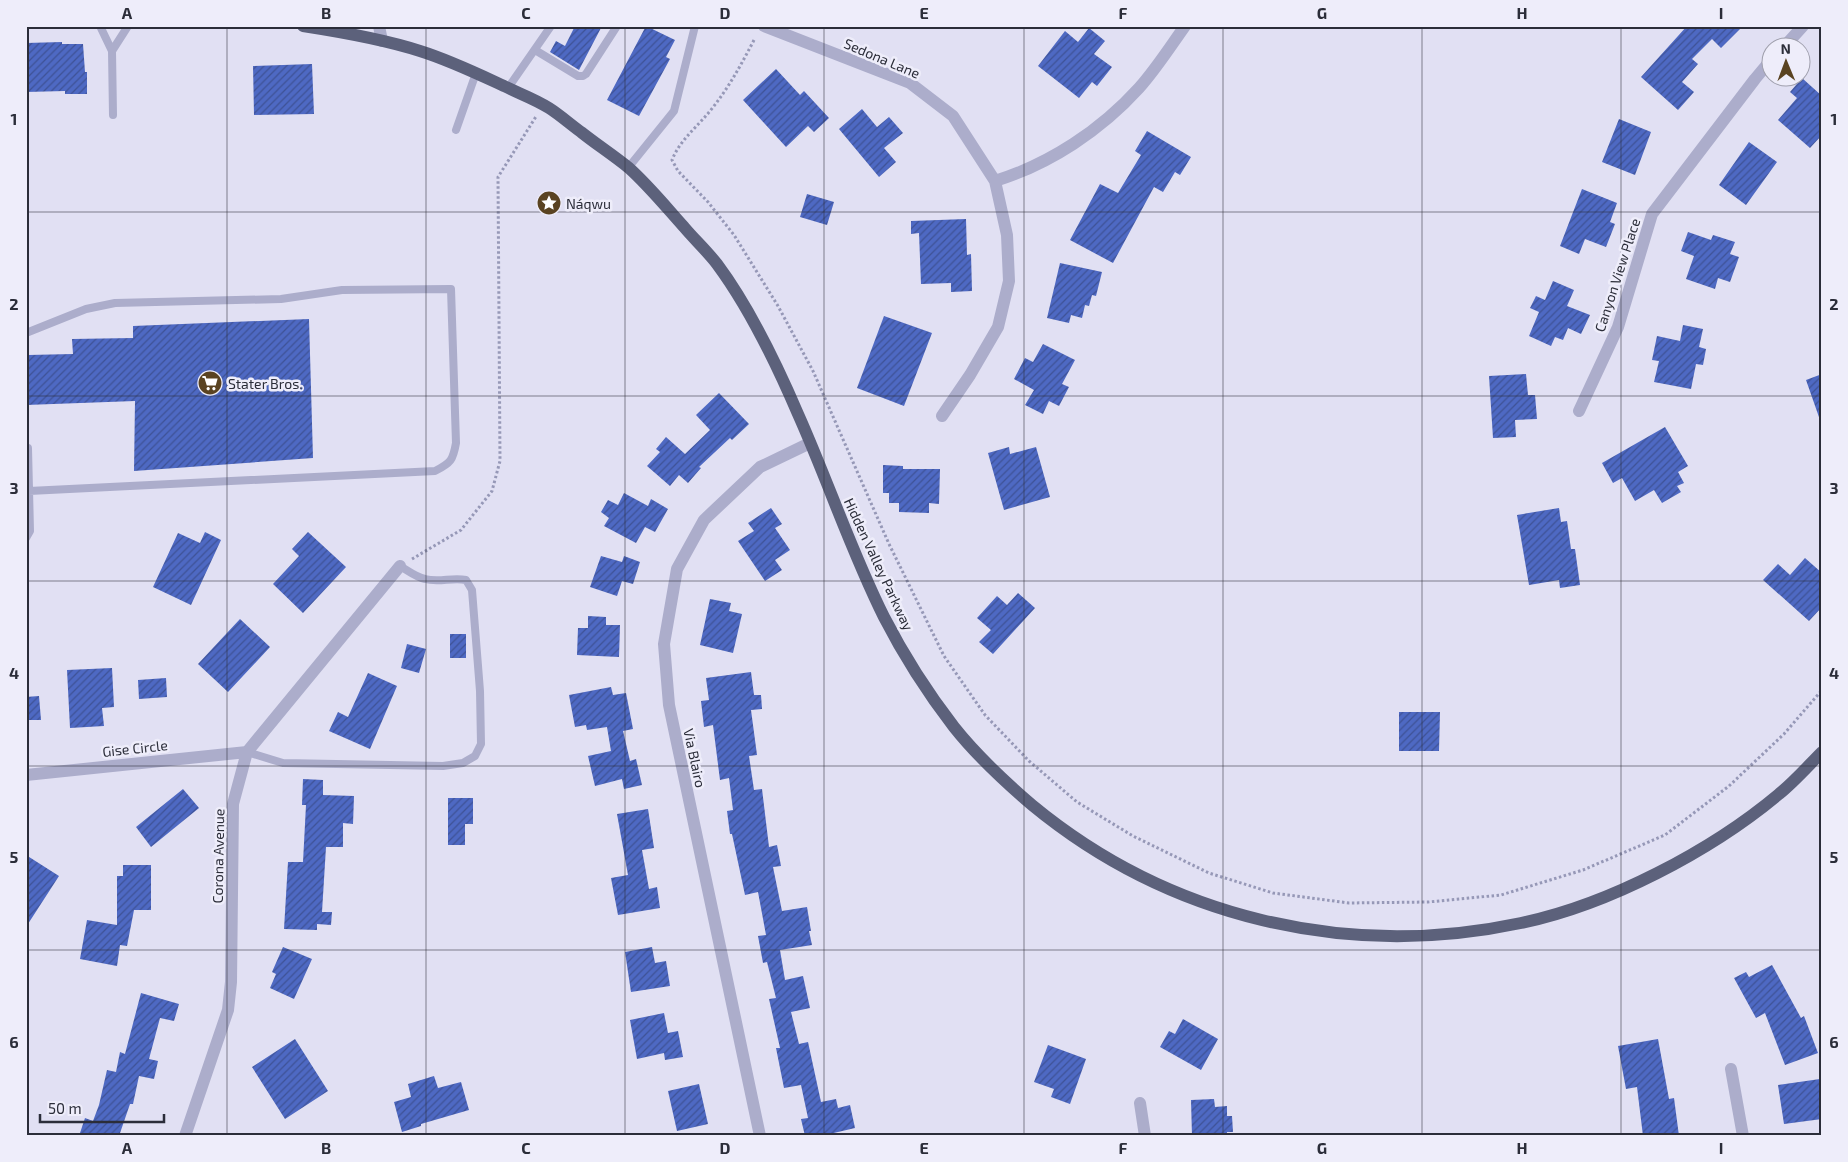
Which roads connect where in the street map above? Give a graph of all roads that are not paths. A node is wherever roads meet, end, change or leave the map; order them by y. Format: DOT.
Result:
graph roads {
  1 [pos="100,26"];
  2 [pos="128,26"];
  3 [pos="303,26"];
  4 [pos="379,26"];
  5 [pos="552,26"];
  6 [pos="617,26"];
  7 [pos="695,26"];
  8 [pos="764,26"];
  9 [pos="1186,26"];
  10 [pos="1803,26"];
  11 [pos="326,28"];
  12 [pos="1793,38"];
  13 [pos="382,41"];
  14 [pos="535,50"];
  15 [pos="112,51"];
  16 [pos="476,73"];
  17 [pos="1760,73"];
  18 [pos="508,88"];
  19 [pos="113,115"];
  20 [pos="456,130"];
  21 [pos="628,168"];
  22 [pos="995,180"];
  23 [pos="26,333"];
  24 [pos="1579,411"];
  25 [pos="942,416"];
  26 [pos="810,442"];
  27 [pos="28,448"];
  28 [pos="29,490"];
  29 [pos="26,538"];
  30 [pos="400,566"];
  31 [pos="247,752"];
  32 [pos="1822,752"];
  33 [pos="26,775"];
  34 [pos="1731,1069"];
  35 [pos="1140,1102"];
  36 [pos="185,1136"];
  37 [pos="760,1136"];
  38 [pos="1145,1136"];
  39 [pos="1743,1136"];
  1 -- 15 [label="lane"];
  2 -- 15 [label="lane"];
  3 -- 11 [label="main road, Hidden Valley Parkway"];
  4 -- 13 [label="street"];
  5 -- 14 [label="lane"];
  6 -- 14 [label="lane"];
  7 -- 21 [label="lane"];
  8 -- 22 [label="street, Sedona Lane"];
  9 -- 22 [label="street"];
  10 -- 12 [label="street"];
  11 -- 13 [label="main road, Hidden Valley Parkway"];
  13 -- 16 [label="main road, Hidden Valley Parkway"];
  14 -- 18 [label="lane"];
  15 -- 19 [label="lane"];
  16 -- 18 [label="main road, Hidden Valley Parkway"];
  16 -- 20 [label="lane"];
  17 -- 24 [label="street, Canyon View Place"];
  18 -- 21 [label="main road, Hidden Valley Parkway"];
  21 -- 26 [label="main road, Hidden Valley Parkway"];
  22 -- 25 [label="street, Sedona Lane"];
  23 -- 28 [label="lane"];
  26 -- 32 [label="main road, Hidden Valley Parkway"];
  26 -- 37 [label="street, Via Blairo"];
  27 -- 28 [label="lane"];
  28 -- 29 [label="lane"];
  30 -- 31 [label="street, Corona Avenue"];
  30 -- 31 [label="lane"];
  31 -- 33 [label="street, Gise Circle"];
  31 -- 36 [label="street, Corona Avenue"];
  34 -- 39 [label="street"];
  35 -- 38 [label="street"];
}
